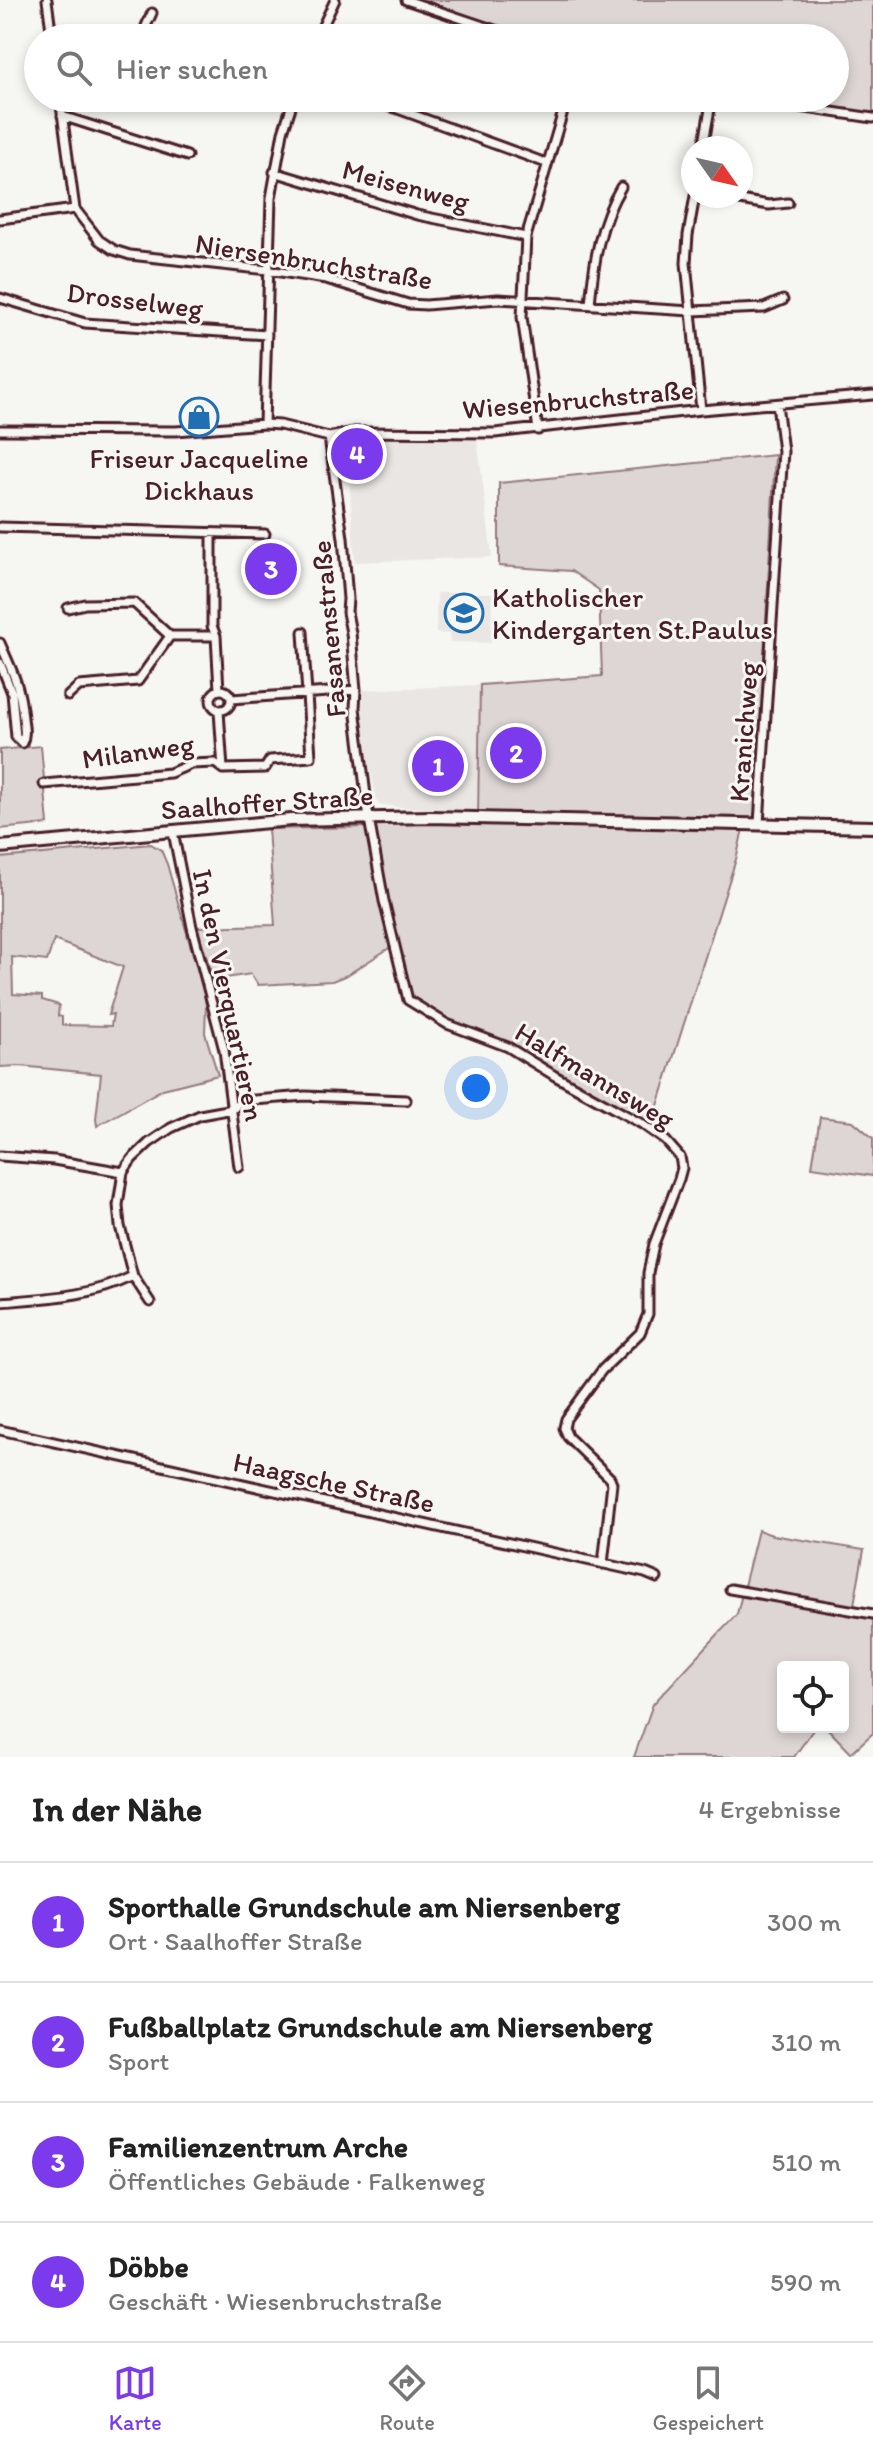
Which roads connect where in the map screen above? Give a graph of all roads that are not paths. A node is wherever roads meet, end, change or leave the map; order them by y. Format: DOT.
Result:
graph roads {
  1 [pos="47,0"];
  2 [pos="335,0"];
  3 [pos="406,0"];
  4 [pos="152,13"];
  5 [pos="50,24"];
  6 [pos="147,24"];
  7 [pos="324,24"];
  8 [pos="477,24"];
  9 [pos="62,112"];
  10 [pos="289,112"];
  11 [pos="406,112"];
  12 [pos="562,112"];
  13 [pos="709,112"];
  14 [pos="832,112"];
  15 [pos="62,116"];
  16 [pos="873,118"];
  17 [pos="705,136"];
  18 [pos="187,156"];
  19 [pos="546,163"];
  20 [pos="274,172"];
  21 [pos="621,187"];
  22 [pos="753,202"];
  23 [pos="788,203"];
  24 [pos="693,208"];
  25 [pos="75,209"];
  26 [pos="0,219"];
  27 [pos="526,237"];
  28 [pos="268,270"];
  29 [pos="0,298"];
  30 [pos="522,300"];
  31 [pos="783,300"];
  32 [pos="590,304"];
  33 [pos="691,311"];
  34 [pos="267,335"];
  35 [pos="873,395"];
  36 [pos="777,404"];
  37 [pos="701,410"];
  38 [pos="264,424"];
  39 [pos="0,430"];
  40 [pos="538,430"];
  41 [pos="329,437"];
  42 [pos="0,527"];
  43 [pos="212,534"];
  44 [pos="265,534"];
  45 [pos="68,608"];
  46 [pos="303,632"];
  47 [pos="170,636"];
  48 [pos="216,636"];
  49 [pos="0,643"];
  50 [pos="0,663"];
  51 [pos="219,690"];
  52 [pos="356,690"];
  53 [pos="307,693"];
  54 [pos="68,696"];
  55 [pos="232,699"];
  56 [pos="219,711"];
  57 [pos="223,769"];
  58 [pos="44,784"];
  59 [pos="369,819"];
  60 [pos="759,824"];
  61 [pos="873,827"];
  62 [pos="173,832"];
  63 [pos="0,847"];
  64 [pos="406,1100"];
  65 [pos="233,1109"];
  66 [pos="0,1156"];
  67 [pos="239,1167"];
  68 [pos="123,1172"];
  69 [pos="133,1276"];
  70 [pos="0,1302"];
  71 [pos="150,1302"];
  72 [pos="0,1430"];
  73 [pos="603,1564"];
  74 [pos="657,1578"];
  75 [pos="730,1589"];
  76 [pos="873,1614"];
  1 -- 5 [label="street"];
  2 -- 7 [label="street"];
  3 -- 8 [label="street"];
  4 -- 6 [label="street"];
  9 -- 15 [label="street"];
  10 -- 20 [label="street"];
  11 -- 19 [label="street"];
  12 -- 19 [label="street"];
  13 -- 17 [label="street"];
  14 -- 16 [label="street"];
  15 -- 18 [label="street"];
  15 -- 25 [label="street"];
  19 -- 27 [label="street"];
  20 -- 27 [label="street, Meisenweg"];
  20 -- 28 [label="street"];
  21 -- 32 [label="street"];
  22 -- 23 [label="street"];
  24 -- 33 [label="street"];
  25 -- 26 [label="street"];
  25 -- 28 [label="street, Niersenbruchstraße"];
  27 -- 30 [label="street"];
  28 -- 30 [label="street, Niersenbruchstraße"];
  28 -- 34 [label="street"];
  29 -- 34 [label="street, Drosselweg"];
  30 -- 32 [label="street, Niersenbruchstraße"];
  30 -- 40 [label="street"];
  31 -- 33 [label="street, Niersenbruchstraße"];
  32 -- 33 [label="street, Niersenbruchstraße"];
  33 -- 37 [label="street"];
  34 -- 38 [label="street"];
  35 -- 36 [label="street, Wiesenbruchstraße"];
  36 -- 37 [label="street, Wiesenbruchstraße"];
  36 -- 60 [label="street, Kranichweg"];
  37 -- 40 [label="street, Wiesenbruchstraße"];
  38 -- 39 [label="street, Wiesenbruchstraße"];
  38 -- 41 [label="street, Wiesenbruchstraße"];
  40 -- 41 [label="street, Wiesenbruchstraße"];
  41 -- 52 [label="street, Fasanenstraße"];
  42 -- 43 [label="street"];
  43 -- 44 [label="street"];
  43 -- 48 [label="street"];
  45 -- 47 [label="street"];
  46 -- 53 [label="street"];
  47 -- 48 [label="street"];
  47 -- 54 [label="street"];
  48 -- 51 [label="street"];
  49 -- 50 [label="street"];
  51 -- 55 [label="street"];
  51 -- 56 [label="street"];
  52 -- 53 [label="street"];
  52 -- 59 [label="street, Fasanenstraße"];
  53 -- 55 [label="street"];
  53 -- 57 [label="street, Milanweg"];
  55 -- 56 [label="street"];
  56 -- 57 [label="street"];
  57 -- 58 [label="street, Milanweg"];
  59 -- 60 [label="main road, Saalhoffer Straße"];
  59 -- 62 [label="main road, Saalhoffer Straße"];
  59 -- 73 [label="street, Halfmannsweg"];
  60 -- 61 [label="main road, Saalhoffer Straße"];
  62 -- 63 [label="main road, Saalhoffer Straße"];
  62 -- 65 [label="street, In den Vierquartieren"];
  64 -- 65 [label="street"];
  65 -- 67 [label="street, In den Vierquartieren"];
  65 -- 68 [label="street"];
  66 -- 68 [label="street"];
  68 -- 69 [label="street"];
  69 -- 70 [label="street"];
  69 -- 71 [label="street"];
  72 -- 73 [label="street, Haagsche Straße"];
  73 -- 74 [label="street, Haagsche Straße"];
  75 -- 76 [label="street"];
}
